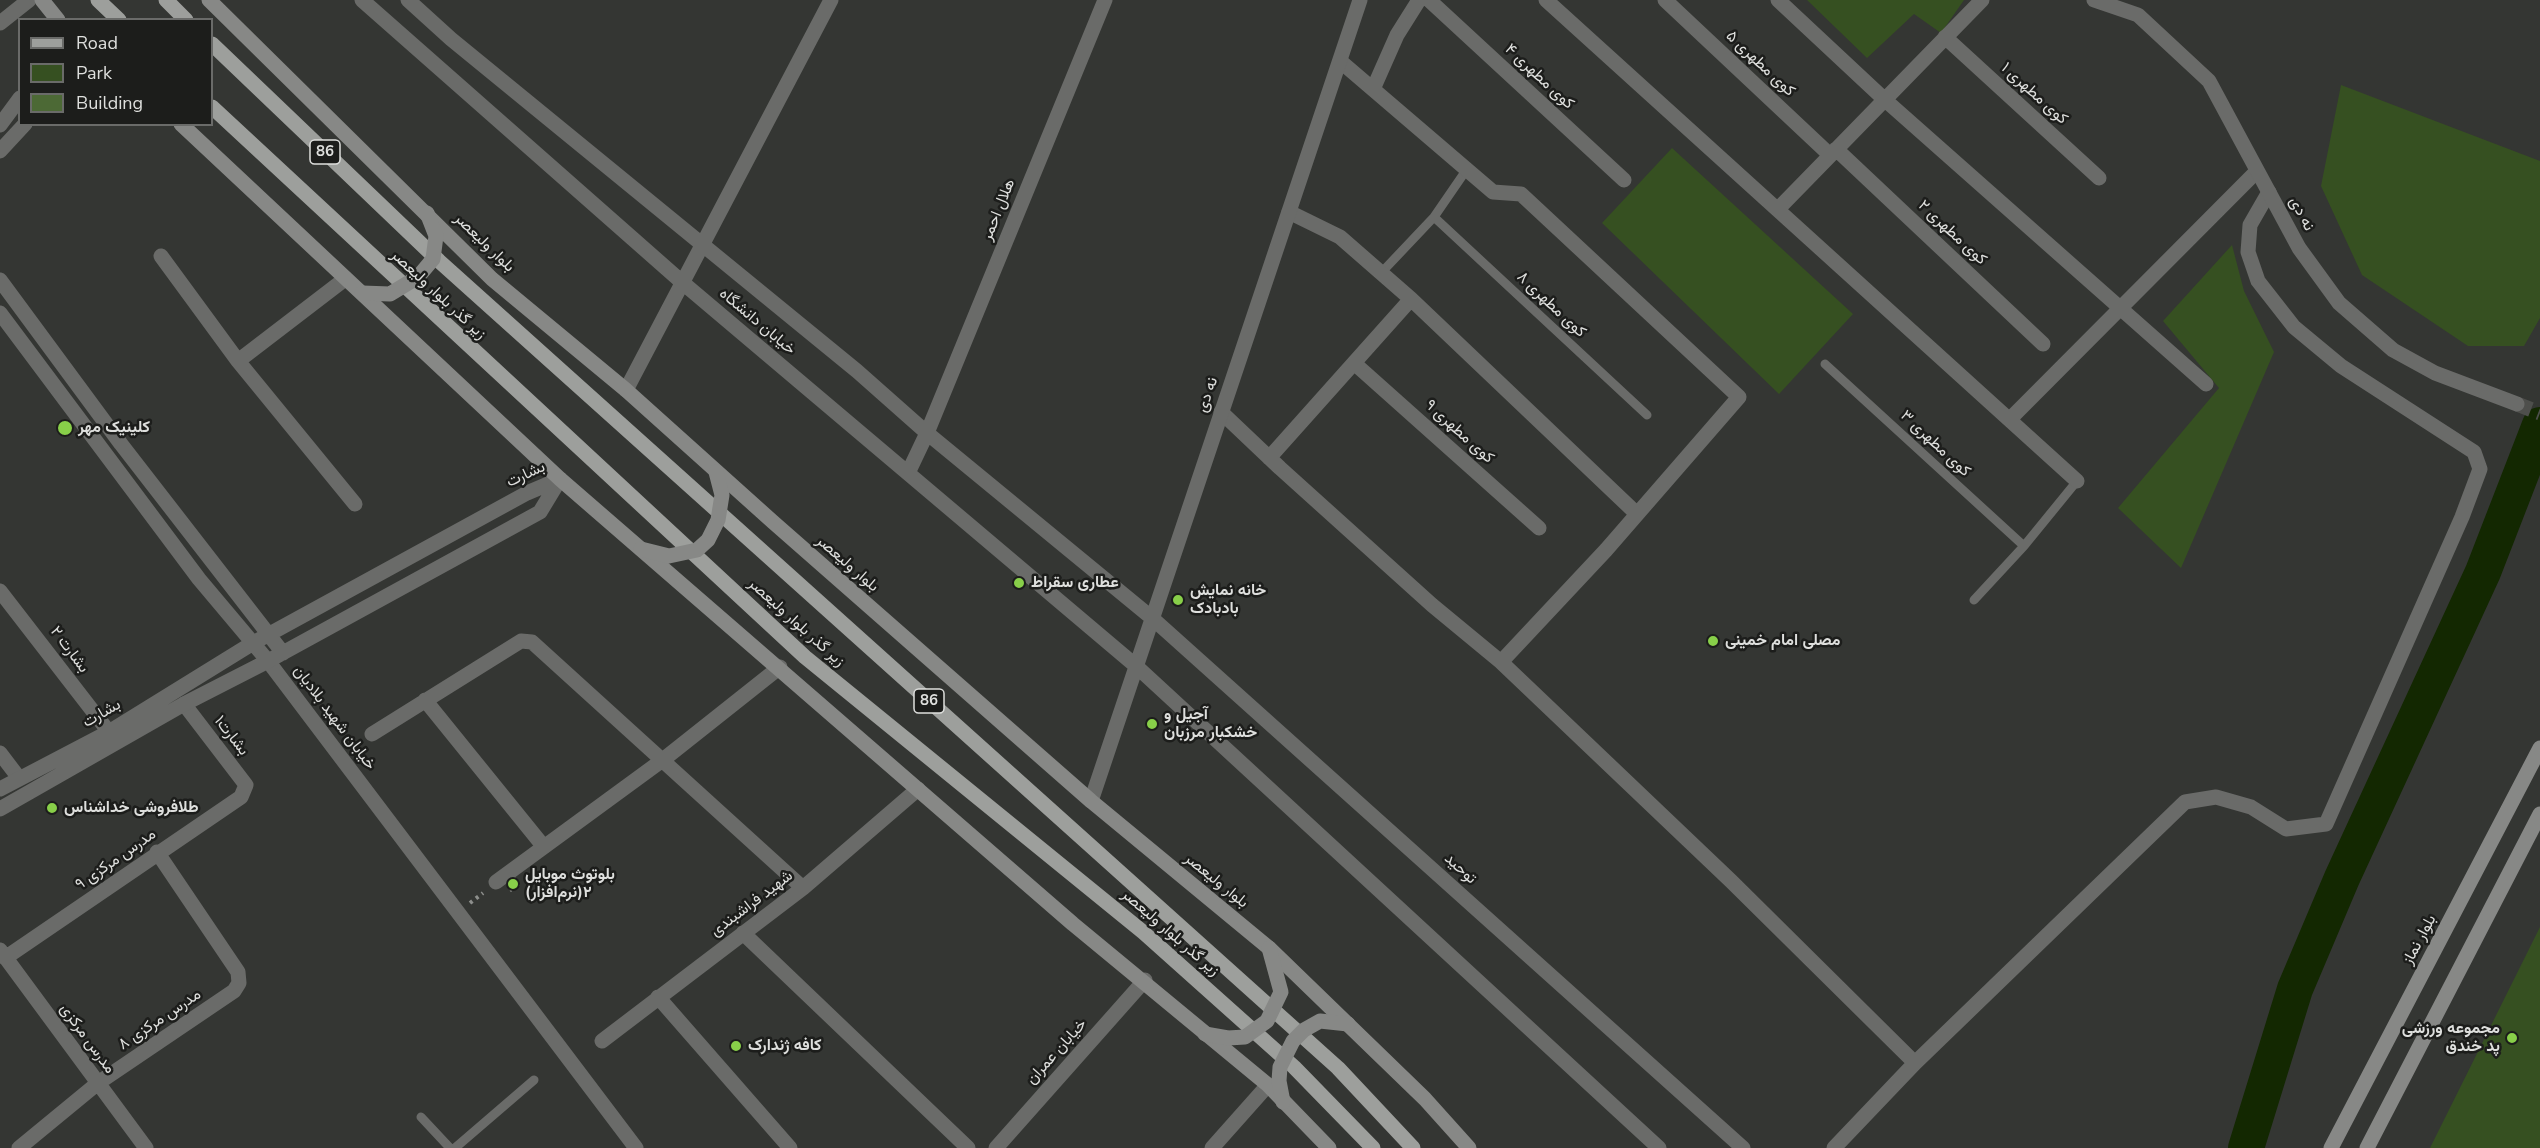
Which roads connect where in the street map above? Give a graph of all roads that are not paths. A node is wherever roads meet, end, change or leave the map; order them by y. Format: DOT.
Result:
graph roads {
  1 [pos="29,0"];
  2 [pos="42,0"];
  3 [pos="98,0"];
  4 [pos="166,0"];
  5 [pos="209,0"];
  6 [pos="362,0"];
  7 [pos="408,0"];
  8 [pos="831,0"];
  9 [pos="1105,0"];
  10 [pos="1360,0"];
  11 [pos="1419,0"];
  12 [pos="1429,0"];
  13 [pos="1665,0"];
  14 [pos="1778,0"];
  15 [pos="1982,0"];
  16 [pos="2094,0"];
  17 [pos="1553,2"];
  18 [pos="56,18"];
  19 [pos="117,18"];
  20 [pos="184,18"];
  21 [pos="0,23"];
  22 [pos="1945,37"];
  23 [pos="213,45"];
  24 [pos="1340,61"];
  25 [pos="1374,87"];
  26 [pos="1884,99"];
  27 [pos="18,101"];
  28 [pos="213,108"];
  29 [pos="0,125"];
  30 [pos="23,126"];
  31 [pos="183,126"];
  32 [pos="0,151"];
  33 [pos="1833,152"];
  34 [pos="1467,169"];
  35 [pos="2257,171"];
  36 [pos="2099,178"];
  37 [pos="1624,180"];
  38 [pos="2269,192"];
  39 [pos="1778,209"];
  40 [pos="1289,212"];
  41 [pos="427,213"];
  42 [pos="1434,217"];
  43 [pos="702,245"];
  44 [pos="161,256"];
  45 [pos="1381,273"];
  46 [pos="345,279"];
  47 [pos="0,280"];
  48 [pos="683,283"];
  49 [pos="362,293"];
  50 [pos="1411,299"];
  51 [pos="2122,308"];
  52 [pos="0,313"];
  53 [pos="2043,344"];
  54 [pos="238,361"];
  55 [pos="1354,363"];
  56 [pos="1826,364"];
  57 [pos="2206,384"];
  58 [pos="626,390"];
  59 [pos="2517,404"];
  60 [pos="1221,412"];
  61 [pos="1647,415"];
  62 [pos="2010,419"];
  63 [pos="927,433"];
  64 [pos="1269,458"];
  65 [pos="716,472"];
  66 [pos="908,472"];
  67 [pos="560,479"];
  68 [pos="2077,482"];
  69 [pos="356,504"];
  70 [pos="1637,514"];
  71 [pos="1539,528"];
  72 [pos="2024,546"];
  73 [pos="641,549"];
  74 [pos="0,591"];
  75 [pos="1974,600"];
  76 [pos="1152,618"];
  77 [pos="271,634"];
  78 [pos="253,643"];
  79 [pos="283,653"];
  80 [pos="268,661"];
  81 [pos="1502,662"];
  82 [pos="1136,666"];
  83 [pos="780,667"];
  84 [pos="424,700"];
  85 [pos="184,704"];
  86 [pos="109,732"];
  87 [pos="372,734"];
  88 [pos="2540,748"];
  89 [pos="0,753"];
  90 [pos="664,759"];
  91 [pos="19,778"];
  92 [pos="0,789"];
  93 [pos="918,789"];
  94 [pos="245,791"];
  95 [pos="1090,801"];
  96 [pos="0,809"];
  97 [pos="2540,814"];
  98 [pos="544,847"];
  99 [pos="157,852"];
  100 [pos="496,882"];
  101 [pos="803,888"];
  102 [pos="743,933"];
  103 [pos="1269,948"];
  104 [pos="3,954"];
  105 [pos="1145,980"];
  106 [pos="658,997"];
  107 [pos="1348,1023"];
  108 [pos="1205,1034"];
  109 [pos="602,1041"];
  110 [pos="1915,1063"];
  111 [pos="534,1080"];
  112 [pos="98,1083"];
  113 [pos="1268,1085"];
  114 [pos="1283,1102"];
  115 [pos="421,1117"];
  116 [pos="19,1148"];
  117 [pos="146,1148"];
  118 [pos="450,1148"];
  119 [pos="455,1148"];
  120 [pos="636,1148"];
  121 [pos="790,1148"];
  122 [pos="969,1148"];
  123 [pos="996,1148"];
  124 [pos="1212,1148"];
  125 [pos="1329,1148"];
  126 [pos="1373,1148"];
  127 [pos="1413,1148"];
  128 [pos="1469,1148"];
  129 [pos="1659,1148"];
  130 [pos="1743,1148"];
  131 [pos="1834,1148"];
  132 [pos="2331,1148"];
  133 [pos="2367,1148"];
  1 -- 21 [label="street"];
  2 -- 18 [label="main road"];
  3 -- 19 [label="main road"];
  4 -- 20 [label="main road"];
  5 -- 41 [label="main road, بلوار ولیعصر"];
  6 -- 48 [label="street, خیابان دانشگاه"];
  7 -- 43 [label="street, خیابان دانشگاه"];
  8 -- 43 [label="street"];
  9 -- 63 [label="street, هلال احمر"];
  10 -- 24 [label="street, نه دی"];
  11 -- 25 [label="street"];
  12 -- 37 [label="street, کوی مطهری ۴"];
  13 -- 33 [label="street, کوی مطهری ۵"];
  14 -- 26 [label="street"];
  15 -- 22 [label="street"];
  16 -- 35 [label="street, نه دی"];
  17 -- 39 [label="street"];
  22 -- 26 [label="street"];
  22 -- 36 [label="street, کوی مطهری ۱"];
  23 -- 127 [label="main road, زیر گذر بلوار ولیعصر / 86"];
  24 -- 25 [label="street"];
  24 -- 40 [label="street, نه دی"];
  25 -- 34 [label="street"];
  26 -- 33 [label="street"];
  26 -- 51 [label="street"];
  27 -- 29 [label="street"];
  28 -- 126 [label="main road, زیر گذر بلوار ولیعصر"];
  30 -- 32 [label="street"];
  31 -- 46 [label="main road"];
  33 -- 39 [label="street"];
  33 -- 53 [label="street, کوی مطهری ۲"];
  34 -- 42 [label="lane"];
  34 -- 70 [label="street"];
  35 -- 38 [label="street, نه دی"];
  35 -- 51 [label="street"];
  38 -- 59 [label="street, نه دی"];
  38 -- 110 [label="street"];
  39 -- 62 [label="street"];
  40 -- 45 [label="street"];
  40 -- 60 [label="street, نه دی"];
  41 -- 49 [label="main road, bridge"];
  41 -- 58 [label="main road, بلوار ولیعصر"];
  42 -- 45 [label="lane"];
  42 -- 61 [label="lane, کوی مطهری ۸"];
  43 -- 48 [label="street"];
  43 -- 63 [label="street, خیابان دانشگاه"];
  44 -- 54 [label="street"];
  45 -- 50 [label="street"];
  46 -- 49 [label="main road"];
  46 -- 54 [label="street"];
  47 -- 77 [label="street, خیابان شهید بلادیان"];
  48 -- 58 [label="street"];
  48 -- 66 [label="street, خیابان دانشگاه"];
  49 -- 67 [label="main road"];
  50 -- 55 [label="street"];
  50 -- 70 [label="street"];
  51 -- 57 [label="street"];
  51 -- 62 [label="street"];
  52 -- 78 [label="street, خیابان شهید بلادیان"];
  54 -- 69 [label="street"];
  55 -- 64 [label="street"];
  55 -- 71 [label="street, کوی مطهری ۹"];
  56 -- 72 [label="lane, کوی مطهری ۳"];
  58 -- 65 [label="main road, بلوار ولیعصر"];
  60 -- 64 [label="street"];
  60 -- 76 [label="street, نه دی"];
  62 -- 68 [label="street"];
  63 -- 66 [label="street, هلال احمر"];
  63 -- 76 [label="street, خیابان دانشگاه"];
  64 -- 81 [label="street"];
  65 -- 73 [label="main road, bridge"];
  65 -- 95 [label="main road, بلوار ولیعصر"];
  66 -- 82 [label="street, خیابان دانشگاه"];
  67 -- 73 [label="main road"];
  67 -- 77 [label="street, بشارت"];
  67 -- 79 [label="street, بشارت"];
  68 -- 72 [label="lane"];
  70 -- 81 [label="street"];
  72 -- 75 [label="lane"];
  73 -- 83 [label="main road"];
  74 -- 86 [label="street, بشارت ۲"];
  76 -- 82 [label="street, نه دی"];
  76 -- 130 [label="street, توحید"];
  77 -- 78 [label="street, بشارت"];
  77 -- 79 [label="street, خیابان شهید بلادیان"];
  78 -- 80 [label="street, خیابان شهید بلادیان"];
  78 -- 86 [label="street, بشارت"];
  79 -- 80 [label="street, بشارت"];
  80 -- 85 [label="street, بشارت"];
  80 -- 120 [label="street, خیابان شهید بلادیان"];
  81 -- 110 [label="street"];
  82 -- 95 [label="street, نه دی"];
  82 -- 129 [label="street"];
  83 -- 90 [label="street"];
  83 -- 93 [label="main road"];
  84 -- 87 [label="street"];
  84 -- 90 [label="street"];
  84 -- 98 [label="street"];
  85 -- 94 [label="street, بشارت۱"];
  85 -- 96 [label="street, بشارت"];
  86 -- 91 [label="street, بشارت"];
  88 -- 132 [label="main road, بلوار نماز"];
  89 -- 91 [label="street"];
  90 -- 98 [label="street"];
  90 -- 101 [label="street"];
  91 -- 92 [label="street, بشارت"];
  93 -- 101 [label="street, شهید فراشبندی"];
  93 -- 105 [label="main road"];
  94 -- 99 [label="street, مدرس مرکزی ۹"];
  95 -- 103 [label="main road, بلوار ولیعصر"];
  97 -- 133 [label="main road"];
  98 -- 100 [label="street"];
  99 -- 104 [label="street, مدرس مرکزی ۹"];
  99 -- 112 [label="street, مدرس مرکزی ۸"];
  101 -- 102 [label="street, شهید فراشبندی"];
  102 -- 106 [label="street, شهید فراشبندی"];
  102 -- 122 [label="street"];
  103 -- 107 [label="main road, بلوار ولیعصر"];
  103 -- 108 [label="main road, bridge"];
  104 -- 112 [label="street, مدرس مرکزی"];
  105 -- 108 [label="main road"];
  105 -- 123 [label="street, خیابان عمران"];
  106 -- 109 [label="street, شهید فراشبندی"];
  106 -- 121 [label="street"];
  107 -- 114 [label="main road, bridge"];
  107 -- 128 [label="main road, بلوار ولیعصر"];
  108 -- 113 [label="main road"];
  110 -- 131 [label="street"];
  111 -- 119 [label="lane"];
  112 -- 116 [label="street, مدرس مرکزی ۸"];
  112 -- 117 [label="street, مدرس مرکزی"];
  113 -- 114 [label="main road"];
  113 -- 124 [label="street"];
  114 -- 125 [label="main road"];
  115 -- 118 [label="lane"];
}
